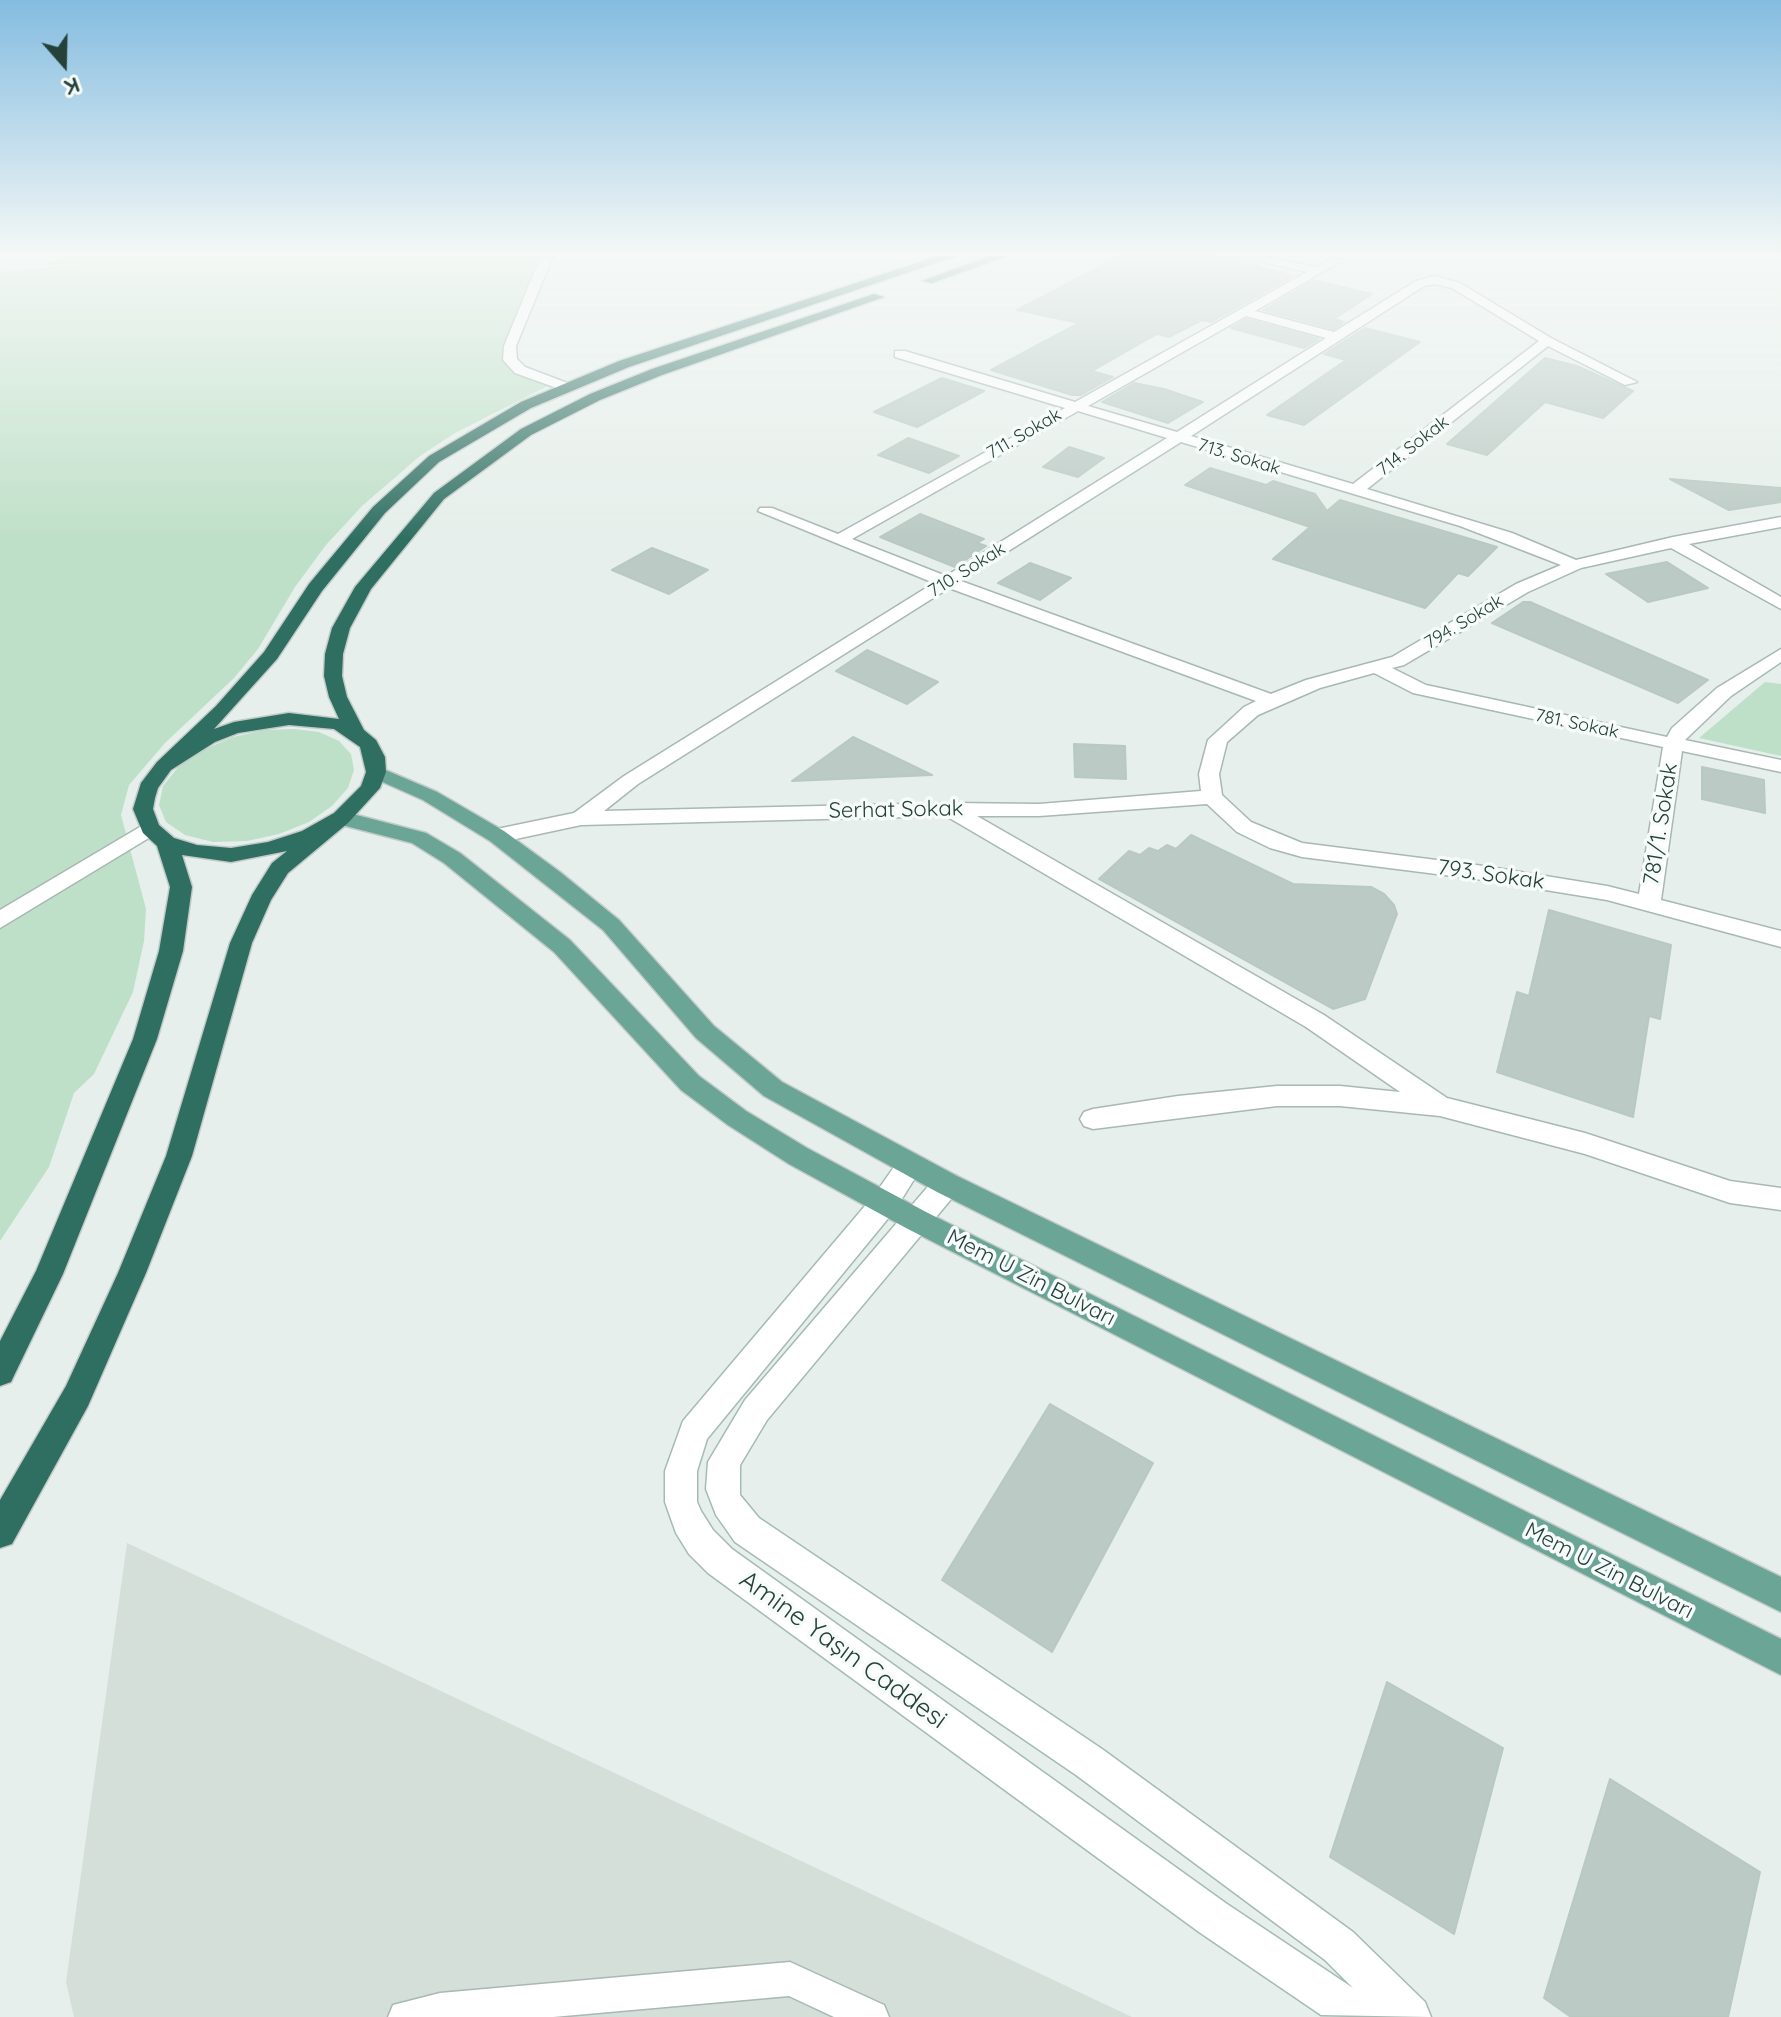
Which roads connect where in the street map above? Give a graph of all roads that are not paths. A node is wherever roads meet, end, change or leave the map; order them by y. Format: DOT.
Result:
graph roads {
  1 [pos="510,350"];
  2 [pos="666,350"];
  3 [pos="722,350"];
  4 [pos="1174,350"];
  5 [pos="1316,350"];
  6 [pos="1535,350"];
  7 [pos="1565,350"];
  8 [pos="900,354"];
  9 [pos="1630,382"];
  10 [pos="565,387"];
  11 [pos="1074,406"];
  12 [pos="1178,438"];
  13 [pos="1354,491"];
  14 [pos="766,511"];
  15 [pos="1781,522"];
  16 [pos="839,540"];
  17 [pos="1673,542"];
  18 [pos="1575,565"];
  19 [pos="947,582"];
  20 [pos="1781,604"];
  21 [pos="1781,654"];
  22 [pos="1378,668"];
  23 [pos="1271,700"];
  24 [pos="356,733"];
  25 [pos="1673,744"];
  26 [pos="164,766"];
  27 [pos="1781,766"];
  28 [pos="376,772"];
  29 [pos="1212,797"];
  30 [pos="950,809"];
  31 [pos="341,818"];
  32 [pos="581,818"];
  33 [pos="158,835"];
  34 [pos="497,836"];
  35 [pos="1649,903"];
  36 [pos="0,920"];
  37 [pos="1781,939"];
  38 [pos="1440,1106"];
  39 [pos="1093,1119"];
  40 [pos="910,1165"];
  41 [pos="947,1184"];
  42 [pos="1781,1199"];
  43 [pos="885,1202"];
  44 [pos="916,1220"];
  45 [pos="0,1372"];
  46 [pos="0,1532"];
  47 [pos="1781,1595"];
  48 [pos="1781,1658"];
  49 [pos="405,2017"];
  50 [pos="872,2017"];
  51 [pos="1366,2017"];
  52 [pos="1410,2017"];
  1 -- 10 [label="street"];
  2 -- 10 [label="highway"];
  3 -- 24 [label="highway"];
  4 -- 11 [label="street, 711. Sokak"];
  5 -- 12 [label="street, 710. Sokak"];
  6 -- 13 [label="street, 714. Sokak"];
  7 -- 9 [label="street"];
  8 -- 11 [label="street, 713. Sokak"];
  10 -- 26 [label="highway"];
  11 -- 12 [label="street, 713. Sokak"];
  11 -- 16 [label="street, 711. Sokak"];
  12 -- 13 [label="street, 713. Sokak"];
  12 -- 19 [label="street, 710. Sokak"];
  13 -- 18 [label="street, 713. Sokak"];
  14 -- 16 [label="street"];
  15 -- 17 [label="street, 794. Sokak"];
  16 -- 19 [label="street"];
  17 -- 18 [label="street, 794. Sokak"];
  17 -- 20 [label="street"];
  18 -- 22 [label="street, 794. Sokak"];
  19 -- 23 [label="street"];
  19 -- 32 [label="street, 710. Sokak"];
  21 -- 25 [label="street, 781/1. Sokak"];
  22 -- 23 [label="street, 794. Sokak"];
  22 -- 25 [label="street, 781. Sokak"];
  23 -- 29 [label="street, 794. Sokak"];
  24 -- 26 [label="highway"];
  24 -- 28 [label="highway"];
  25 -- 27 [label="street, 781. Sokak"];
  25 -- 35 [label="street, 781/1. Sokak"];
  26 -- 33 [label="highway"];
  28 -- 31 [label="highway"];
  28 -- 34 [label="main road"];
  29 -- 30 [label="street, Serhat Sokak"];
  29 -- 35 [label="street, 793. Sokak"];
  30 -- 32 [label="street, Serhat Sokak"];
  30 -- 38 [label="street"];
  31 -- 33 [label="highway"];
  31 -- 43 [label="main road, Mem U Zin Bulvarı"];
  31 -- 46 [label="highway"];
  32 -- 34 [label="street, 710. Sokak"];
  33 -- 36 [label="street"];
  33 -- 45 [label="highway"];
  34 -- 40 [label="main road"];
  35 -- 37 [label="street, 793. Sokak"];
  38 -- 39 [label="street"];
  38 -- 42 [label="street"];
  40 -- 41 [label="main road"];
  40 -- 43 [label="street, Amine Yaşın Caddesi"];
  41 -- 44 [label="street, Amine Yaşın Caddesi"];
  41 -- 47 [label="main road"];
  43 -- 44 [label="main road, Mem U Zin Bulvarı"];
  43 -- 51 [label="street, Amine Yaşın Caddesi"];
  44 -- 48 [label="main road, Mem U Zin Bulvarı"];
  44 -- 52 [label="street, Amine Yaşın Caddesi"];
  49 -- 50 [label="lane"];
}
